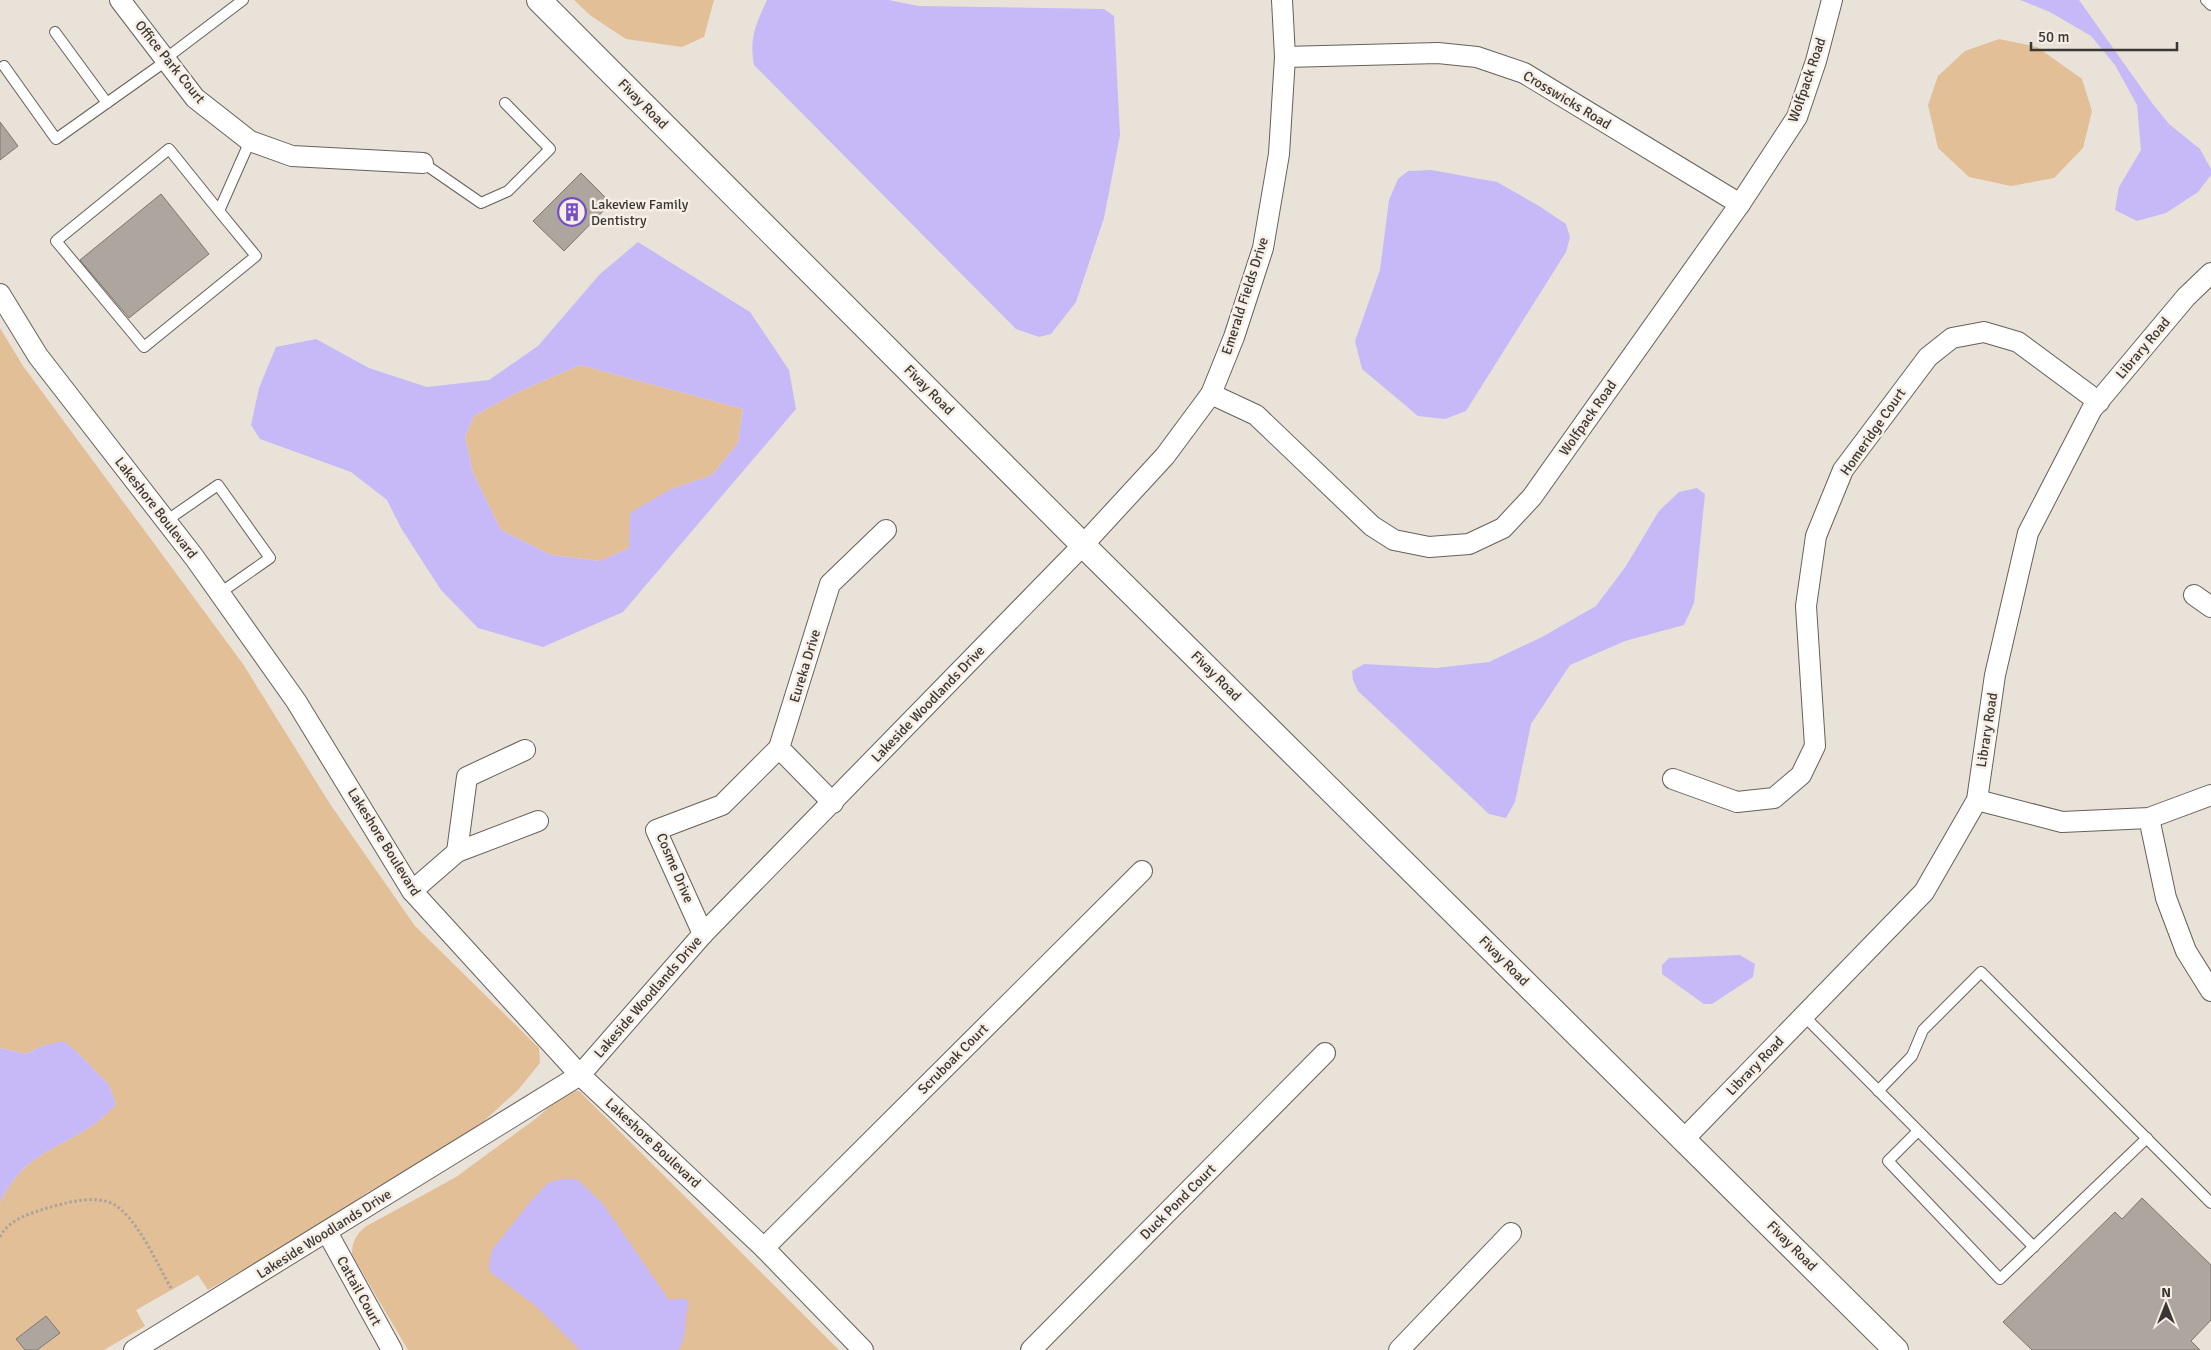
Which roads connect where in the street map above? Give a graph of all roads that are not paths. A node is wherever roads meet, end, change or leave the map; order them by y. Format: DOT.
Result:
graph roads {
  1 [pos="120,0"];
  2 [pos="244,0"];
  3 [pos="539,0"];
  4 [pos="1282,0"];
  5 [pos="1832,0"];
  6 [pos="2206,0"];
  7 [pos="2211,5"];
  8 [pos="55,32"];
  9 [pos="1285,57"];
  10 [pos="165,60"];
  11 [pos="4,66"];
  12 [pos="107,103"];
  13 [pos="505,103"];
  14 [pos="250,141"];
  15 [pos="423,163"];
  16 [pos="1740,204"];
  17 [pos="219,211"];
  18 [pos="2211,273"];
  19 [pos="0,294"];
  20 [pos="1211,394"];
  21 [pos="2098,402"];
  22 [pos="166,521"];
  23 [pos="886,530"];
  24 [pos="1084,545"];
  25 [pos="220,592"];
  26 [pos="2194,595"];
  27 [pos="2211,607"];
  28 [pos="779,748"];
  29 [pos="525,750"];
  30 [pos="1673,779"];
  31 [pos="2211,794"];
  32 [pos="1976,800"];
  33 [pos="833,803"];
  34 [pos="2149,818"];
  35 [pos="538,821"];
  36 [pos="457,852"];
  37 [pos="1142,871"];
  38 [pos="412,891"];
  39 [pos="703,934"];
  40 [pos="2211,991"];
  41 [pos="1804,1016"];
  42 [pos="1325,1053"];
  43 [pos="580,1075"];
  44 [pos="1878,1091"];
  45 [pos="1918,1132"];
  46 [pos="2147,1138"];
  47 [pos="1684,1139"];
  48 [pos="2211,1203"];
  49 [pos="327,1232"];
  50 [pos="1511,1233"];
  51 [pos="2034,1247"];
  52 [pos="764,1248"];
  53 [pos="134,1350"];
  54 [pos="392,1350"];
  55 [pos="863,1350"];
  56 [pos="1031,1350"];
  57 [pos="1399,1350"];
  58 [pos="1896,1350"];
  1 -- 10 [label="street, Office Park Court"];
  2 -- 10 [label="lane"];
  3 -- 24 [label="street, Fivay Road"];
  4 -- 9 [label="street, Emerald Fields Drive"];
  5 -- 16 [label="street, Wolfpack Road"];
  6 -- 7 [label="lane"];
  8 -- 12 [label="lane"];
  9 -- 16 [label="street, Crosswicks Road"];
  9 -- 20 [label="street, Emerald Fields Drive"];
  10 -- 12 [label="lane"];
  10 -- 14 [label="street, Office Park Court"];
  11 -- 12 [label="lane"];
  13 -- 15 [label="lane"];
  14 -- 15 [label="street, Office Park Court"];
  14 -- 17 [label="lane"];
  16 -- 20 [label="street, Wolfpack Road"];
  17 -- 17 [label="lane"];
  18 -- 21 [label="street, Library Road"];
  19 -- 22 [label="street, Lakeshore Boulevard"];
  20 -- 24 [label="street, Emerald Fields Drive"];
  21 -- 30 [label="street, Homeridge Court"];
  21 -- 32 [label="street, Library Road"];
  22 -- 25 [label="street, Lakeshore Boulevard"];
  22 -- 25 [label="lane"];
  23 -- 28 [label="street, Eureka Drive"];
  24 -- 33 [label="street, Lakeside Woodlands Drive"];
  24 -- 47 [label="street, Fivay Road"];
  25 -- 38 [label="street, Lakeshore Boulevard"];
  26 -- 27 [label="street"];
  28 -- 33 [label="street"];
  28 -- 39 [label="street, Cosme Drive"];
  29 -- 36 [label="street"];
  31 -- 34 [label="street"];
  32 -- 34 [label="street"];
  32 -- 41 [label="street, Library Road"];
  33 -- 39 [label="street, Lakeside Woodlands Drive"];
  34 -- 40 [label="street"];
  35 -- 36 [label="street"];
  36 -- 38 [label="street"];
  37 -- 52 [label="street, Scruboak Court"];
  38 -- 43 [label="street, Lakeshore Boulevard"];
  39 -- 43 [label="street, Lakeside Woodlands Drive"];
  41 -- 44 [label="lane"];
  41 -- 47 [label="street, Library Road"];
  42 -- 56 [label="street, Duck Pond Court"];
  43 -- 49 [label="street, Lakeside Woodlands Drive"];
  43 -- 52 [label="street, Lakeshore Boulevard"];
  44 -- 45 [label="lane"];
  44 -- 46 [label="lane"];
  45 -- 51 [label="lane"];
  45 -- 51 [label="lane"];
  46 -- 48 [label="lane"];
  46 -- 51 [label="lane"];
  47 -- 58 [label="street, Fivay Road"];
  49 -- 53 [label="street, Lakeside Woodlands Drive"];
  49 -- 54 [label="street, Cattail Court"];
  50 -- 57 [label="street"];
  52 -- 55 [label="street, Lakeshore Boulevard"];
}
